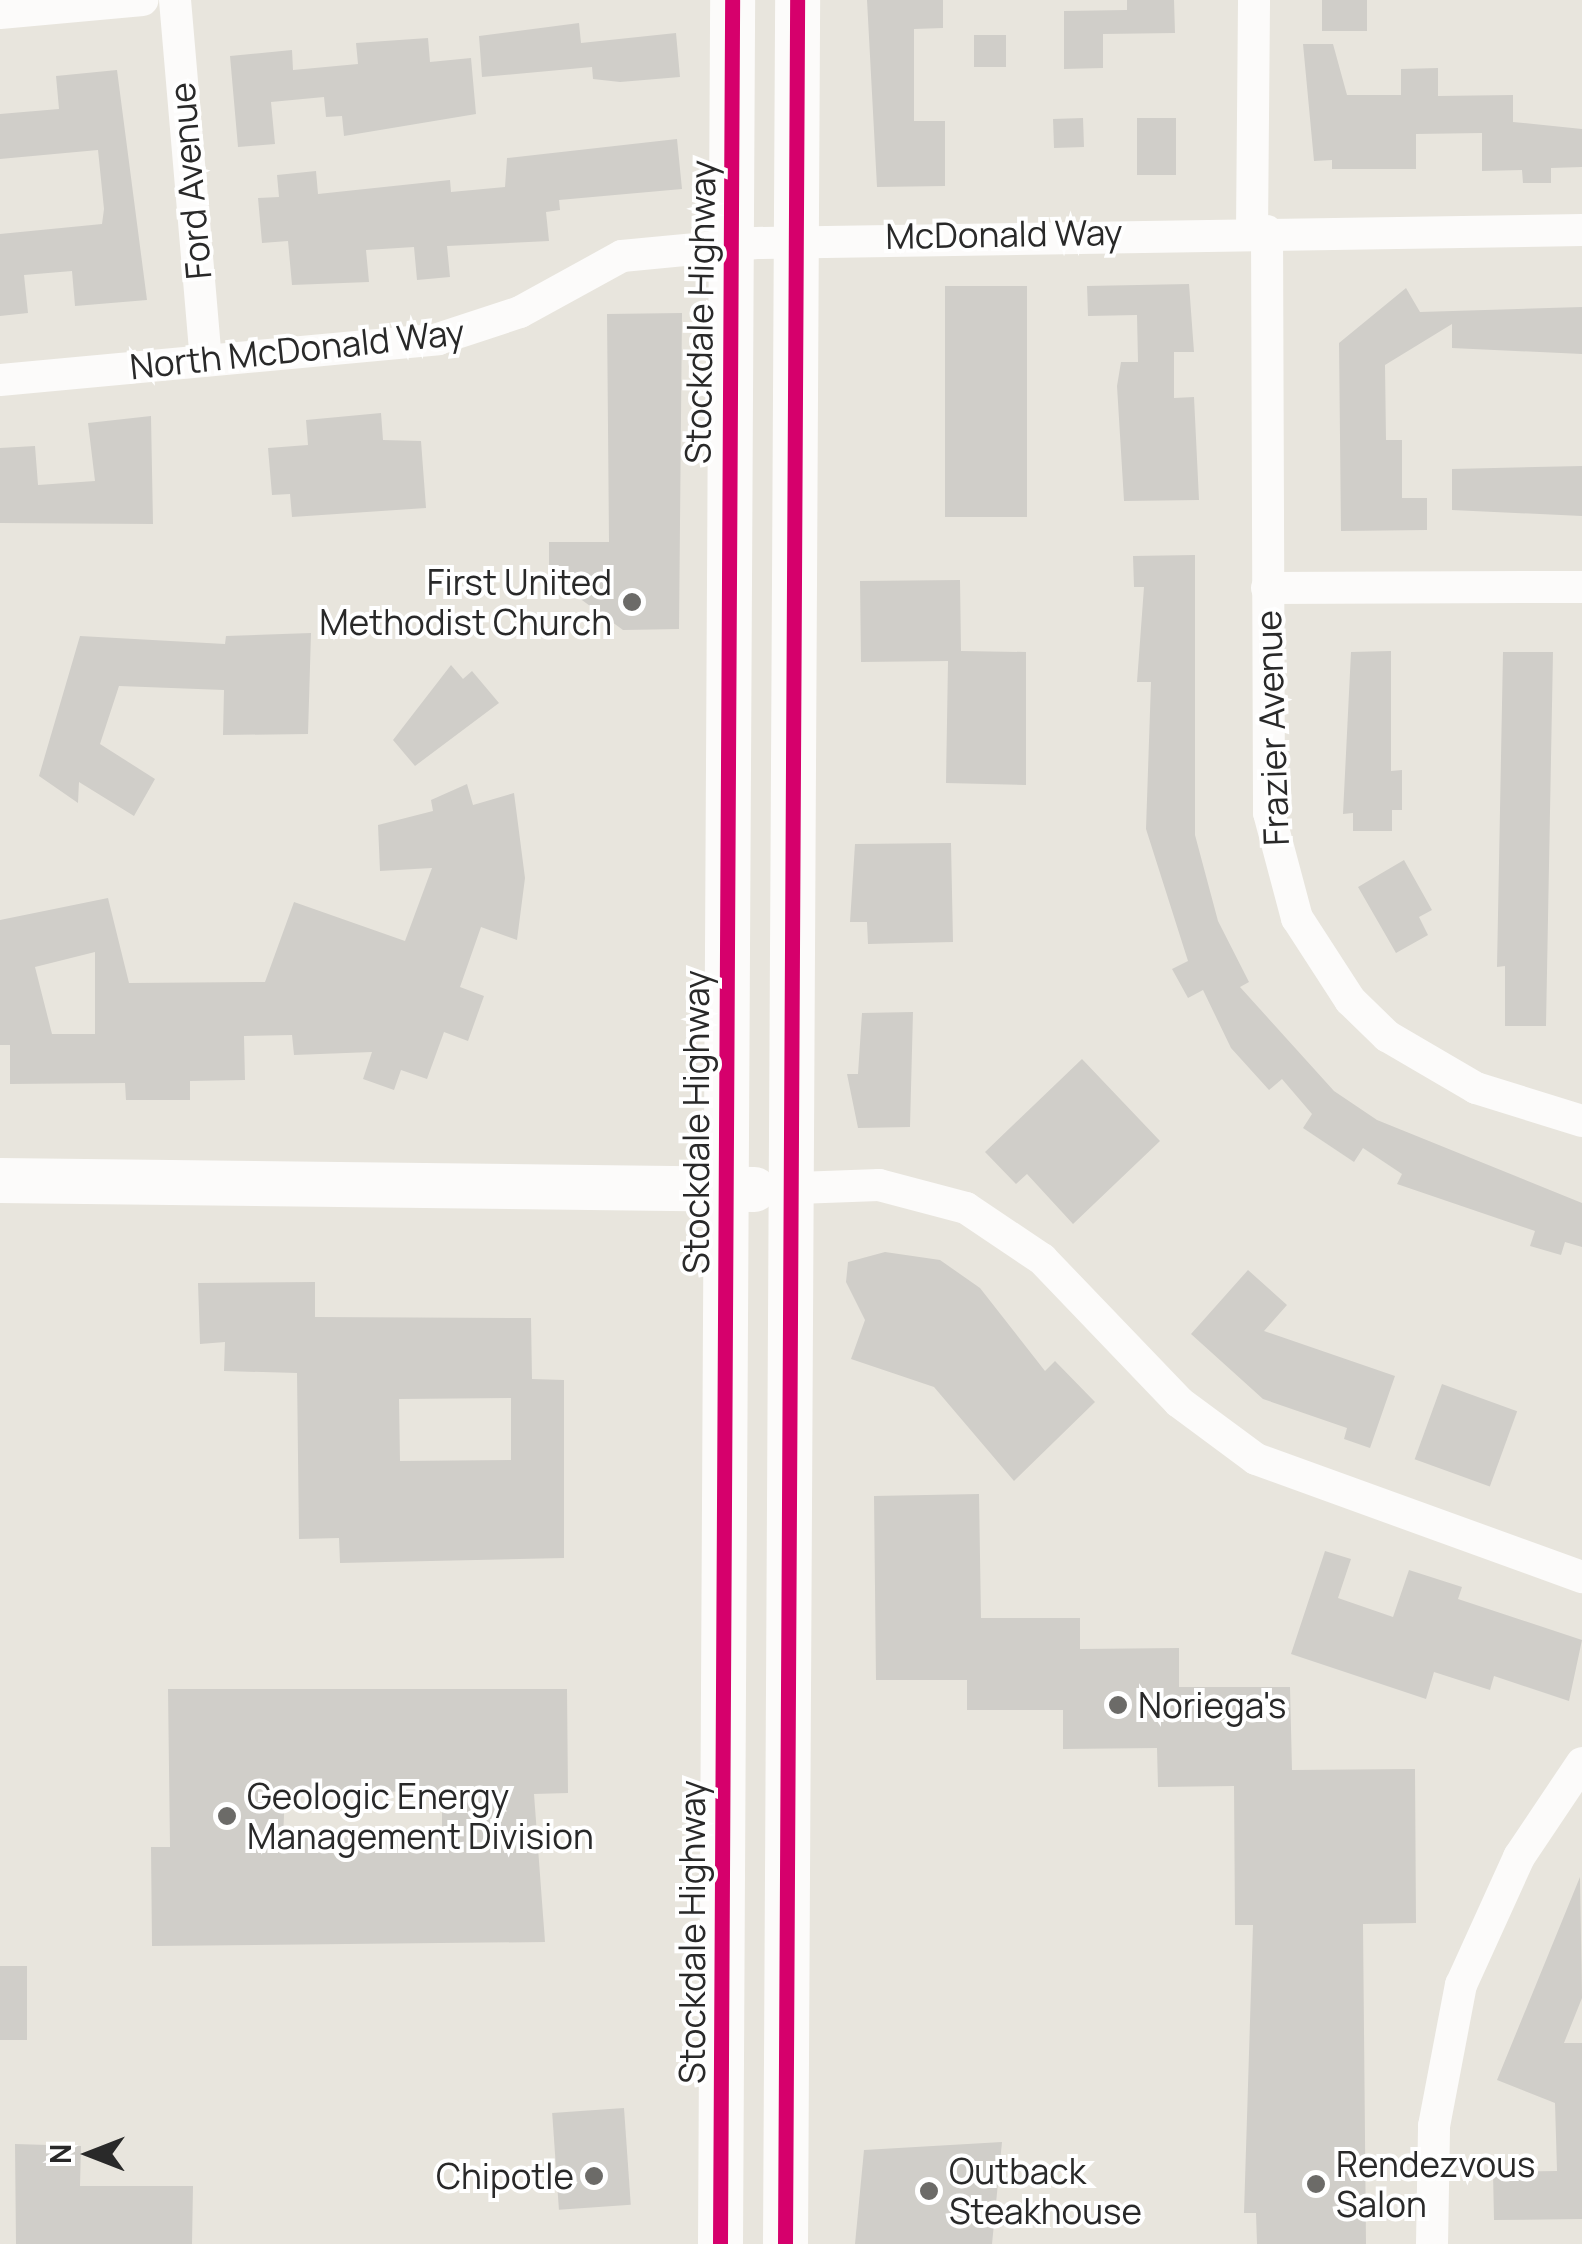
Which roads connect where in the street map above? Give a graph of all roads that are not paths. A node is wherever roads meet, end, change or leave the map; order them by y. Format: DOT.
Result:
graph roads {
  1 [pos="142,0"];
  2 [pos="175,0"];
  3 [pos="732,0"];
  4 [pos="797,0"];
  5 [pos="1254,0"];
  6 [pos="0,13"];
  7 [pos="1582,230"];
  8 [pos="1260,231"];
  9 [pos="761,242"];
  10 [pos="206,361"];
  11 [pos="0,380"];
  12 [pos="1267,588"];
  13 [pos="1582,588"];
  14 [pos="1582,1121"];
  15 [pos="0,1180"];
  16 [pos="757,1189"];
  17 [pos="1582,1577"];
  18 [pos="1582,1763"];
  19 [pos="720,2244"];
  20 [pos="785,2244"];
  21 [pos="1432,2244"];
  1 -- 6 [label="street"];
  2 -- 10 [label="street, Ford Avenue"];
  3 -- 9 [label="main road, Stockdale Highway"];
  4 -- 9 [label="main road, Stockdale Highway"];
  5 -- 8 [label="street, Frazier Avenue"];
  7 -- 8 [label="street, McDonald Way"];
  8 -- 9 [label="street, McDonald Way"];
  8 -- 12 [label="street, Frazier Avenue"];
  9 -- 10 [label="street, North McDonald Way"];
  9 -- 16 [label="main road, Stockdale Highway"];
  9 -- 16 [label="main road, Stockdale Highway"];
  10 -- 11 [label="street, North McDonald Way"];
  12 -- 13 [label="street"];
  12 -- 14 [label="street, Frazier Avenue"];
  15 -- 16 [label="main road"];
  16 -- 17 [label="street"];
  16 -- 19 [label="main road, Stockdale Highway"];
  16 -- 20 [label="main road, Stockdale Highway"];
  18 -- 21 [label="street"];
}
